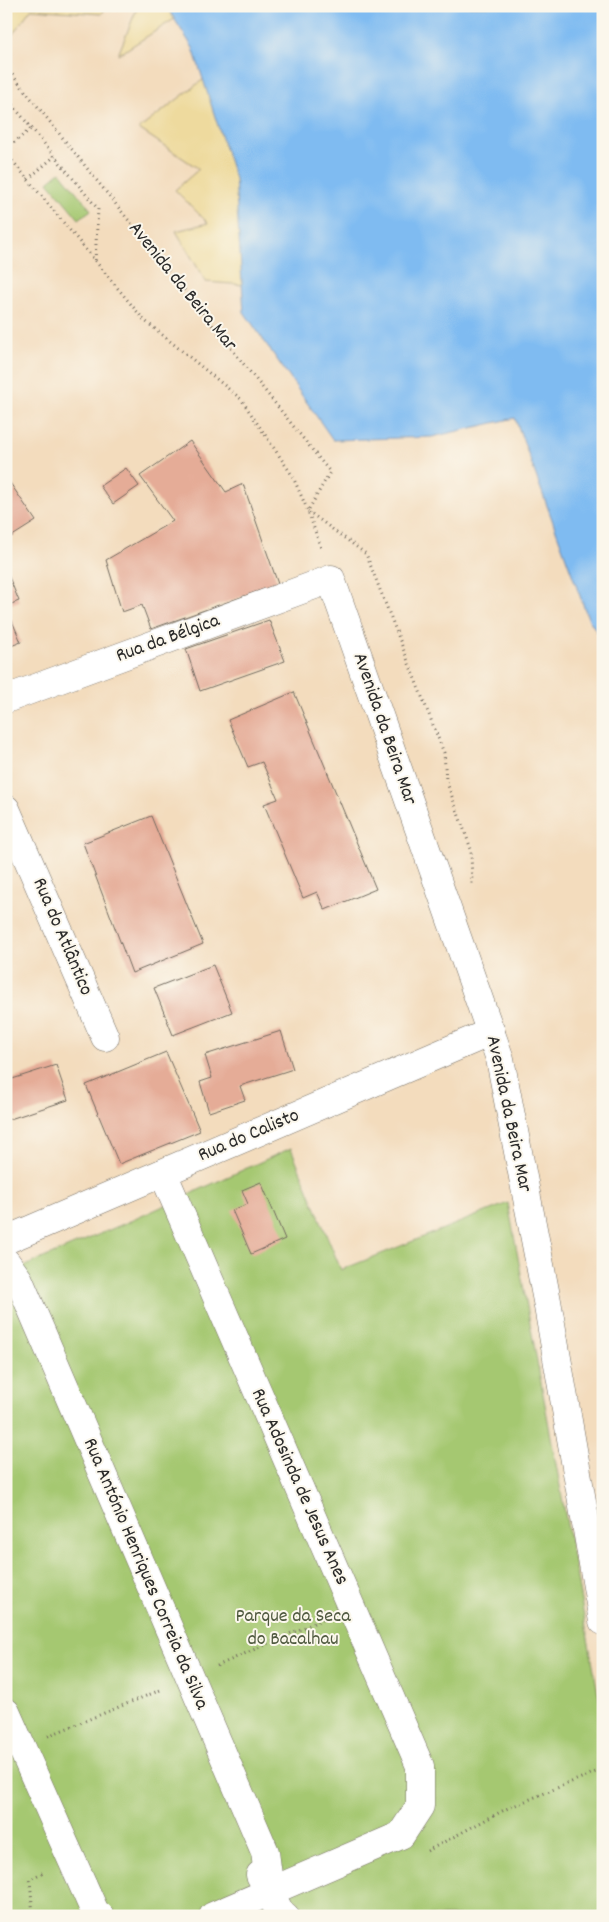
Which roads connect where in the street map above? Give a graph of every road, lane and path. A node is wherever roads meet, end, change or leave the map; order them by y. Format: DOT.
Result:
graph roads {
  1 [pos="6,67"];
  2 [pos="6,97"];
  3 [pos="32,128"];
  4 [pos="6,151"];
  5 [pos="55,156"];
  6 [pos="28,179"];
  7 [pos="95,261"];
  8 [pos="308,511"];
  9 [pos="366,554"];
  10 [pos="331,580"];
  11 [pos="6,699"];
  12 [pos="6,809"];
  13 [pos="491,1032"];
  14 [pos="105,1037"];
  15 [pos="162,1173"];
  16 [pos="6,1240"];
  17 [pos="6,1262"];
  18 [pos="6,1295"];
  19 [pos="603,1621"];
  20 [pos="6,1712"];
  21 [pos="603,1769"];
  22 [pos="506,1809"];
  23 [pos="70,1858"];
  24 [pos="279,1909"];
  25 [pos="33,1916"];
  26 [pos="100,1916"];
  27 [pos="213,1916"];
  1 -- 8 [label="path, Avenida da Beira Mar"];
  2 -- 3 [label="path"];
  3 -- 4 [label="path"];
  3 -- 5 [label="path"];
  4 -- 6 [label="path, Avenida da Beira Mar"];
  5 -- 6 [label="path"];
  5 -- 7 [label="path"];
  6 -- 7 [label="path, Avenida da Beira Mar"];
  7 -- 8 [label="path, Avenida da Beira Mar"];
  8 -- 9 [label="path"];
  8 -- 10 [label="path, Avenida da Beira Mar"];
  10 -- 11 [label="street, Rua da Bélgica"];
  10 -- 13 [label="street, Avenida da Beira Mar"];
  12 -- 14 [label="street, Rua do Atlântico"];
  13 -- 15 [label="street, Rua do Calisto"];
  13 -- 19 [label="street, Avenida da Beira Mar"];
  15 -- 16 [label="street, Rua do Calisto"];
  15 -- 24 [label="street, Rua Adosinda de Jesus Anes"];
  17 -- 24 [label="street, Rua António Henriques Correia da Silva"];
  18 -- 24 [label="street, Rua António Henriques Correia da Silva"];
  20 -- 23 [label="street"];
  21 -- 22 [label="path"];
  23 -- 25 [label="path"];
  23 -- 26 [label="street"];
  24 -- 27 [label="street, Rua Adosinda de Jesus Anes"];
}
